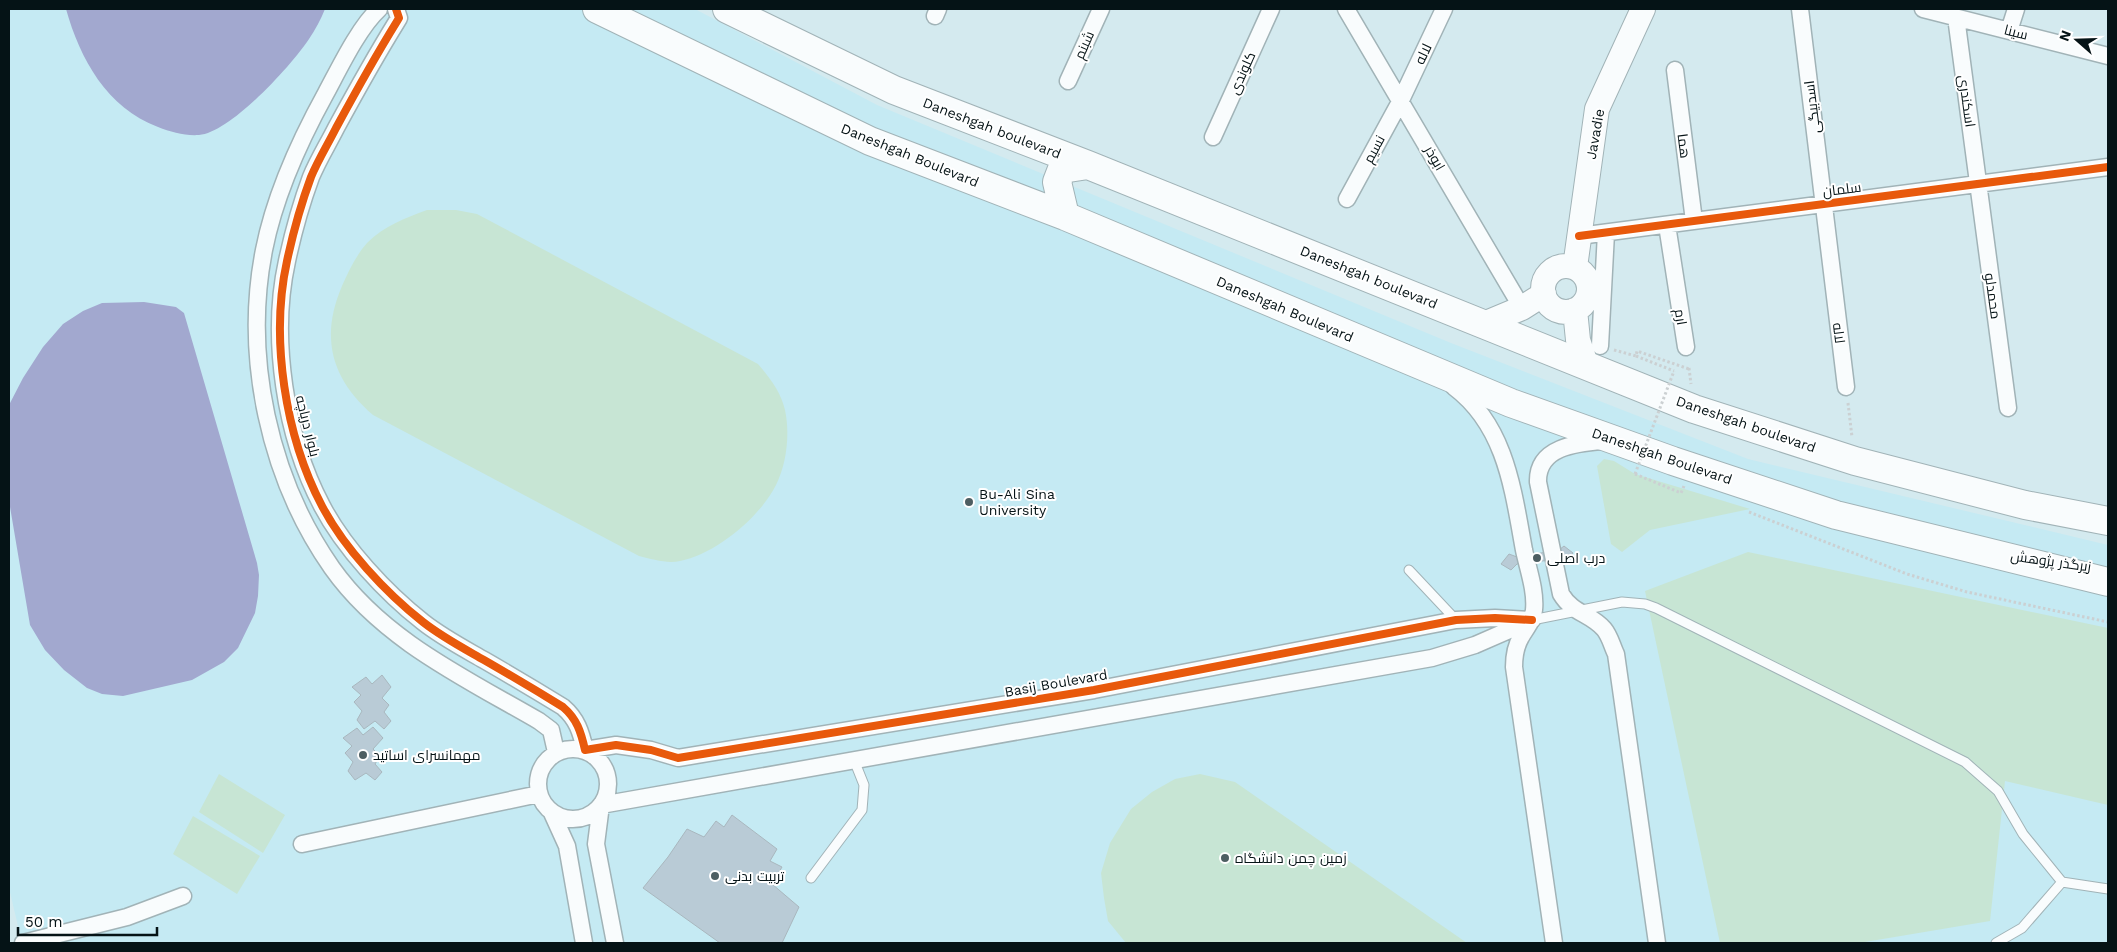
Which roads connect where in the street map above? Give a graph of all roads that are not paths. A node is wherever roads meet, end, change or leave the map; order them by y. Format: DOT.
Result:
graph roads {
  1 [pos="378,9"];
  2 [pos="396,9"];
  3 [pos="597,9"];
  4 [pos="727,9"];
  5 [pos="1101,9"];
  6 [pos="1270,9"];
  7 [pos="1346,9"];
  8 [pos="1444,9"];
  9 [pos="1643,9"];
  10 [pos="1800,9"];
  11 [pos="1923,9"];
  12 [pos="2016,9"];
  13 [pos="1956,17"];
  14 [pos="2009,30"];
  15 [pos="2108,56"];
  16 [pos="1675,70"];
  17 [pos="1068,81"];
  18 [pos="1401,100"];
  19 [pos="1213,138"];
  20 [pos="1088,165"];
  21 [pos="2108,167"];
  22 [pos="1978,185"];
  23 [pos="1347,199"];
  24 [pos="1824,204"];
  25 [pos="1065,216"];
  26 [pos="1694,221"];
  27 [pos="1667,225"];
  28 [pos="1606,233"];
  29 [pos="1579,236"];
  30 [pos="1575,267"];
  31 [pos="1544,294"];
  32 [pos="1522,308"];
  33 [pos="1575,310"];
  34 [pos="1486,324"];
  35 [pos="1686,347"];
  36 [pos="1593,355"];
  37 [pos="1418,365"];
  38 [pos="1846,388"];
  39 [pos="2008,408"];
  40 [pos="1614,440"];
  41 [pos="2025,505"];
  42 [pos="2108,510"];
  43 [pos="2108,521"];
  44 [pos="1993,553"];
  45 [pos="2108,569"];
  46 [pos="1409,570"];
  47 [pos="2108,582"];
  48 [pos="1577,611"];
  49 [pos="1456,620"];
  50 [pos="1532,620"];
  51 [pos="585,750"];
  52 [pos="556,752"];
  53 [pos="854,760"];
  54 [pos="539,794"];
  55 [pos="601,805"];
  56 [pos="552,813"];
  57 [pos="302,844"];
  58 [pos="811,878"];
  59 [pos="2062,882"];
  60 [pos="2108,889"];
  61 [pos="183,896"];
  62 [pos="22,943"];
  63 [pos="584,943"];
  64 [pos="615,943"];
  65 [pos="1554,943"];
  66 [pos="1657,943"];
  67 [pos="1996,943"];
  1 -- 52 [label="street"];
  2 -- 51 [label="street, بلوار دریاچه"];
  3 -- 25 [label="highway, Daneshgah Boulevard"];
  4 -- 20 [label="highway, Daneshgah boulevard"];
  5 -- 17 [label="street, شبنم"];
  6 -- 19 [label="street, کلوندی"];
  7 -- 18 [label="street, ابوذر"];
  8 -- 18 [label="street, لاله"];
  9 -- 29 [label="main road, Javadie"];
  10 -- 24 [label="street, اسدبیگی"];
  11 -- 13 [label="street, سینا"];
  12 -- 14 [label="street"];
  13 -- 14 [label="street, سینا"];
  13 -- 22 [label="street, اسکندری"];
  14 -- 15 [label="street, سینا"];
  16 -- 26 [label="street, هما"];
  18 -- 23 [label="street, نسیم"];
  18 -- 32 [label="street, ابوذر"];
  20 -- 25 [label="highway"];
  20 -- 34 [label="highway, Daneshgah boulevard"];
  21 -- 22 [label="street, سلمان"];
  22 -- 24 [label="street, سلمان"];
  22 -- 39 [label="street, محمدلو"];
  24 -- 26 [label="street, سلمان"];
  24 -- 38 [label="street, لاله"];
  25 -- 37 [label="highway, Daneshgah Boulevard"];
  26 -- 27 [label="street, سلمان"];
  27 -- 28 [label="street, سلمان"];
  27 -- 35 [label="street, ارم"];
  28 -- 29 [label="street, سلمان"];
  28 -- 36 [label="street"];
  29 -- 30 [label="main road, Javadie"];
  30 -- 31 [label="main road"];
  30 -- 33 [label="main road"];
  31 -- 32 [label="main road"];
  31 -- 33 [label="main road"];
  32 -- 34 [label="main road"];
  33 -- 36 [label="main road"];
  34 -- 36 [label="highway, Daneshgah boulevard"];
  36 -- 41 [label="highway, Daneshgah boulevard"];
  37 -- 40 [label="highway, Daneshgah Boulevard"];
  37 -- 50 [label="street"];
  40 -- 44 [label="highway, Daneshgah Boulevard"];
  40 -- 48 [label="street"];
  41 -- 42 [label="highway"];
  41 -- 43 [label="highway"];
  44 -- 45 [label="highway, زیرگذر پژوهش"];
  44 -- 47 [label="highway"];
  46 -- 49 [label="lane"];
  48 -- 50 [label="lane"];
  48 -- 59 [label="lane"];
  48 -- 66 [label="street"];
  49 -- 50 [label="street, Basij Boulevard"];
  49 -- 51 [label="street, Basij Boulevard"];
  50 -- 53 [label="street"];
  50 -- 65 [label="street"];
  51 -- 52 [label="street"];
  51 -- 55 [label="street"];
  52 -- 54 [label="street"];
  53 -- 55 [label="street"];
  53 -- 58 [label="lane"];
  54 -- 56 [label="street"];
  54 -- 57 [label="street"];
  55 -- 56 [label="street"];
  55 -- 64 [label="street"];
  56 -- 63 [label="street"];
  59 -- 60 [label="lane"];
  59 -- 67 [label="lane"];
  61 -- 62 [label="street"];
}
